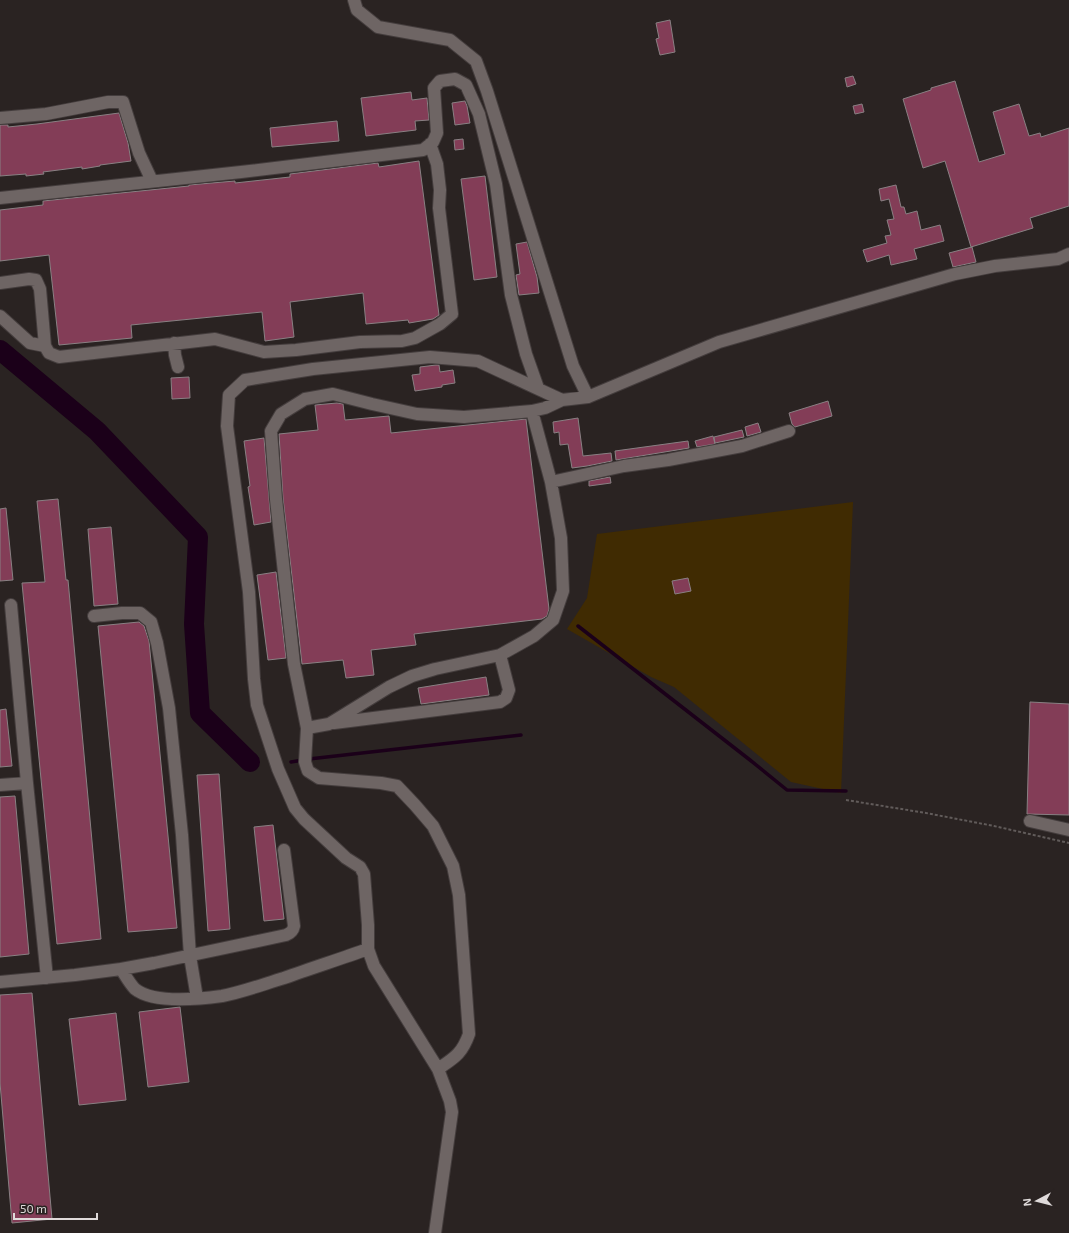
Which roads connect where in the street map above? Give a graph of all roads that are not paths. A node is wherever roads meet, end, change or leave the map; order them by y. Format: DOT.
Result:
graph roads {
  1 [pos="354,0"];
  2 [pos="0,118"];
  3 [pos="430,144"];
  4 [pos="152,181"];
  5 [pos="0,198"];
  6 [pos="1069,254"];
  7 [pos="0,283"];
  8 [pos="0,316"];
  9 [pos="174,343"];
  10 [pos="45,346"];
  11 [pos="178,367"];
  12 [pos="538,388"];
  13 [pos="588,397"];
  14 [pos="562,400"];
  15 [pos="532,411"];
  16 [pos="789,430"];
  17 [pos="550,482"];
  18 [pos="11,605"];
  19 [pos="94,616"];
  20 [pos="500,655"];
  21 [pos="329,724"];
  22 [pos="307,728"];
  23 [pos="27,783"];
  24 [pos="0,785"];
  25 [pos="1030,822"];
  26 [pos="1069,830"];
  27 [pos="284,850"];
  28 [pos="368,949"];
  29 [pos="190,956"];
  30 [pos="121,969"];
  31 [pos="47,978"];
  32 [pos="0,982"];
  33 [pos="197,998"];
  34 [pos="438,1070"];
  35 [pos="435,1233"];
  1 -- 13 [label="street"];
  2 -- 4 [label="street"];
  3 -- 4 [label="street"];
  3 -- 9 [label="street"];
  3 -- 12 [label="street"];
  4 -- 5 [label="street"];
  6 -- 13 [label="street"];
  7 -- 10 [label="street"];
  8 -- 10 [label="street"];
  9 -- 10 [label="street"];
  9 -- 11 [label="street"];
  12 -- 14 [label="street"];
  12 -- 28 [label="street"];
  13 -- 14 [label="street"];
  14 -- 15 [label="street"];
  15 -- 17 [label="street"];
  15 -- 22 [label="street"];
  16 -- 17 [label="street"];
  17 -- 20 [label="street"];
  18 -- 23 [label="street"];
  19 -- 29 [label="street"];
  20 -- 21 [label="street"];
  20 -- 21 [label="street"];
  21 -- 22 [label="street"];
  22 -- 34 [label="street"];
  23 -- 24 [label="street"];
  23 -- 31 [label="street"];
  25 -- 26 [label="street"];
  27 -- 29 [label="street"];
  28 -- 33 [label="street"];
  28 -- 34 [label="street"];
  29 -- 30 [label="street"];
  29 -- 33 [label="street"];
  30 -- 31 [label="street"];
  30 -- 33 [label="street"];
  31 -- 32 [label="street"];
  34 -- 35 [label="street"];
}
